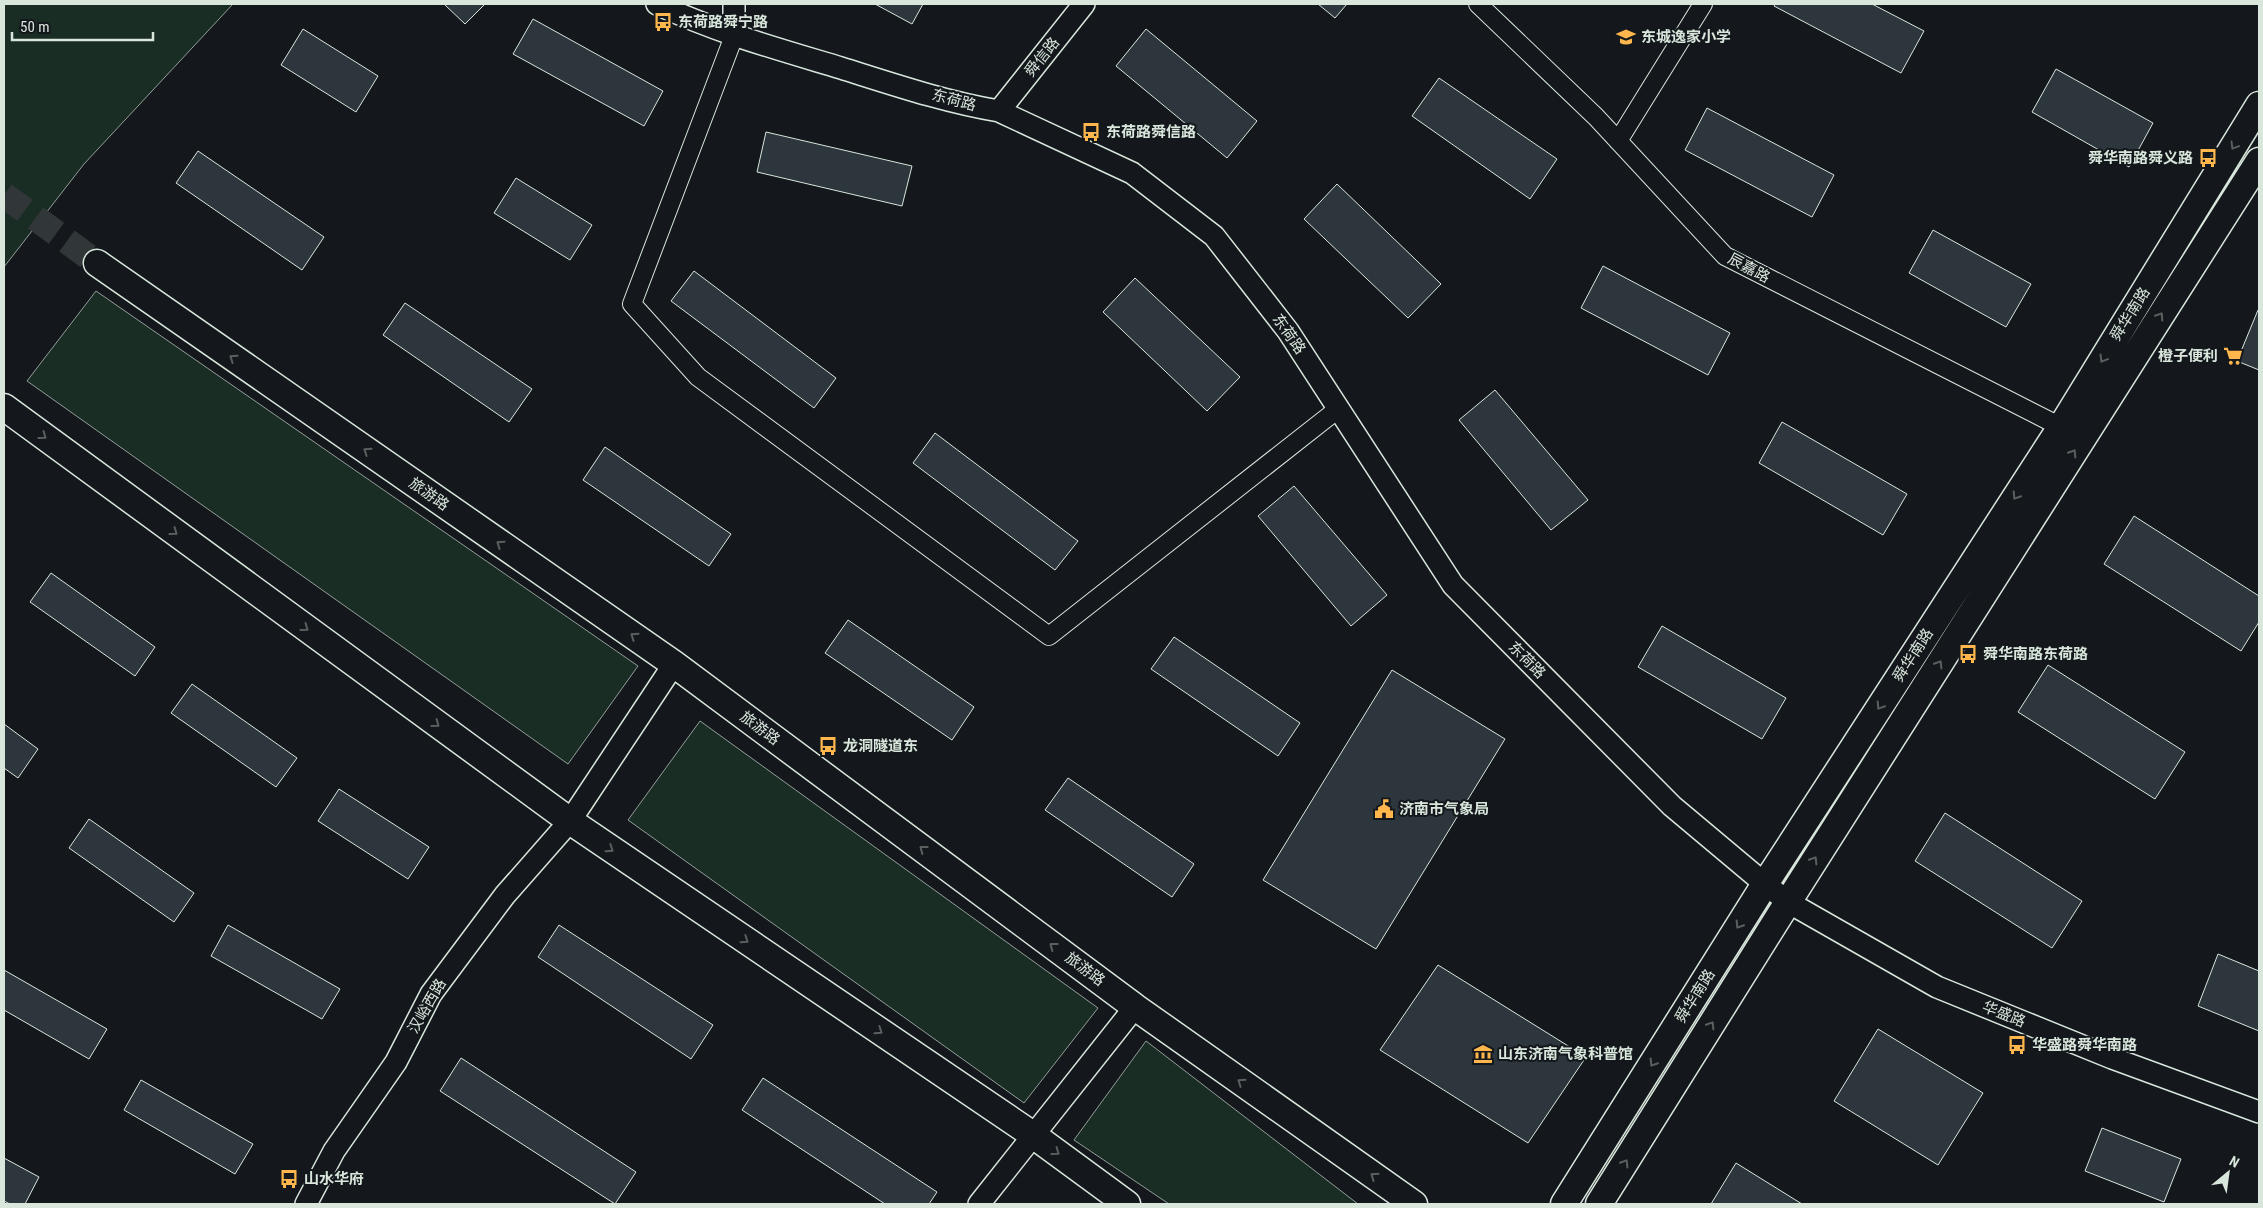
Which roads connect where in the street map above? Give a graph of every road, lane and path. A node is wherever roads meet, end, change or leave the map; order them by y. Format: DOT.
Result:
graph roads {
  1 [pos="657,4"];
  2 [pos="734,4"];
  3 [pos="1084,4"];
  4 [pos="1478,4"];
  5 [pos="1703,4"];
  6 [pos="734,36"];
  7 [pos="2259,105"];
  8 [pos="999,111"];
  9 [pos="1618,141"];
  10 [pos="2259,161"];
  11 [pos="97,264"];
  12 [pos="4,407"];
  13 [pos="1338,409"];
  14 [pos="2061,427"];
  15 [pos="674,664"];
  16 [pos="570,821"];
  17 [pos="1765,884"];
  18 [pos="1788,902"];
  19 [pos="1135,1006"];
  20 [pos="2259,1112"];
  21 [pos="1033,1135"];
  22 [pos="306,1204"];
  23 [pos="979,1204"];
  24 [pos="1127,1204"];
  25 [pos="1414,1204"];
  26 [pos="1564,1204"];
  27 [pos="1599,1204"];
  1 -- 6 [label="street, 东荷路"];
  2 -- 6 [label="street"];
  3 -- 8 [label="street, 舜信路"];
  4 -- 9 [label="street, 辰嘉路"];
  5 -- 9 [label="street"];
  6 -- 8 [label="street, 东荷路"];
  6 -- 13 [label="street"];
  7 -- 14 [label="main road, 舜华南路, one-way"];
  8 -- 13 [label="street, 东荷路"];
  9 -- 14 [label="street, 辰嘉路"];
  18 -- 10 [label="main road, 舜华南路, one-way"];
  15 -- 11 [label="main road, 旅游路, one-way"];
  12 -- 16 [label="main road, one-way"];
  13 -- 17 [label="street, 东荷路"];
  14 -- 17 [label="main road, 舜华南路, one-way"];
  15 -- 16 [label="street, 汉峪西路"];
  19 -- 15 [label="main road, 旅游路, one-way"];
  16 -- 21 [label="main road, one-way"];
  16 -- 22 [label="street, 汉峪西路"];
  17 -- 18 [label="street, 华盛路"];
  17 -- 26 [label="main road, 舜华南路, one-way"];
  18 -- 20 [label="street, 华盛路"];
  27 -- 18 [label="main road, 舜华南路, one-way"];
  19 -- 21 [label="street"];
  25 -- 19 [label="main road, 旅游路, one-way"];
  21 -- 23 [label="street"];
  21 -- 24 [label="main road, one-way"];
}
